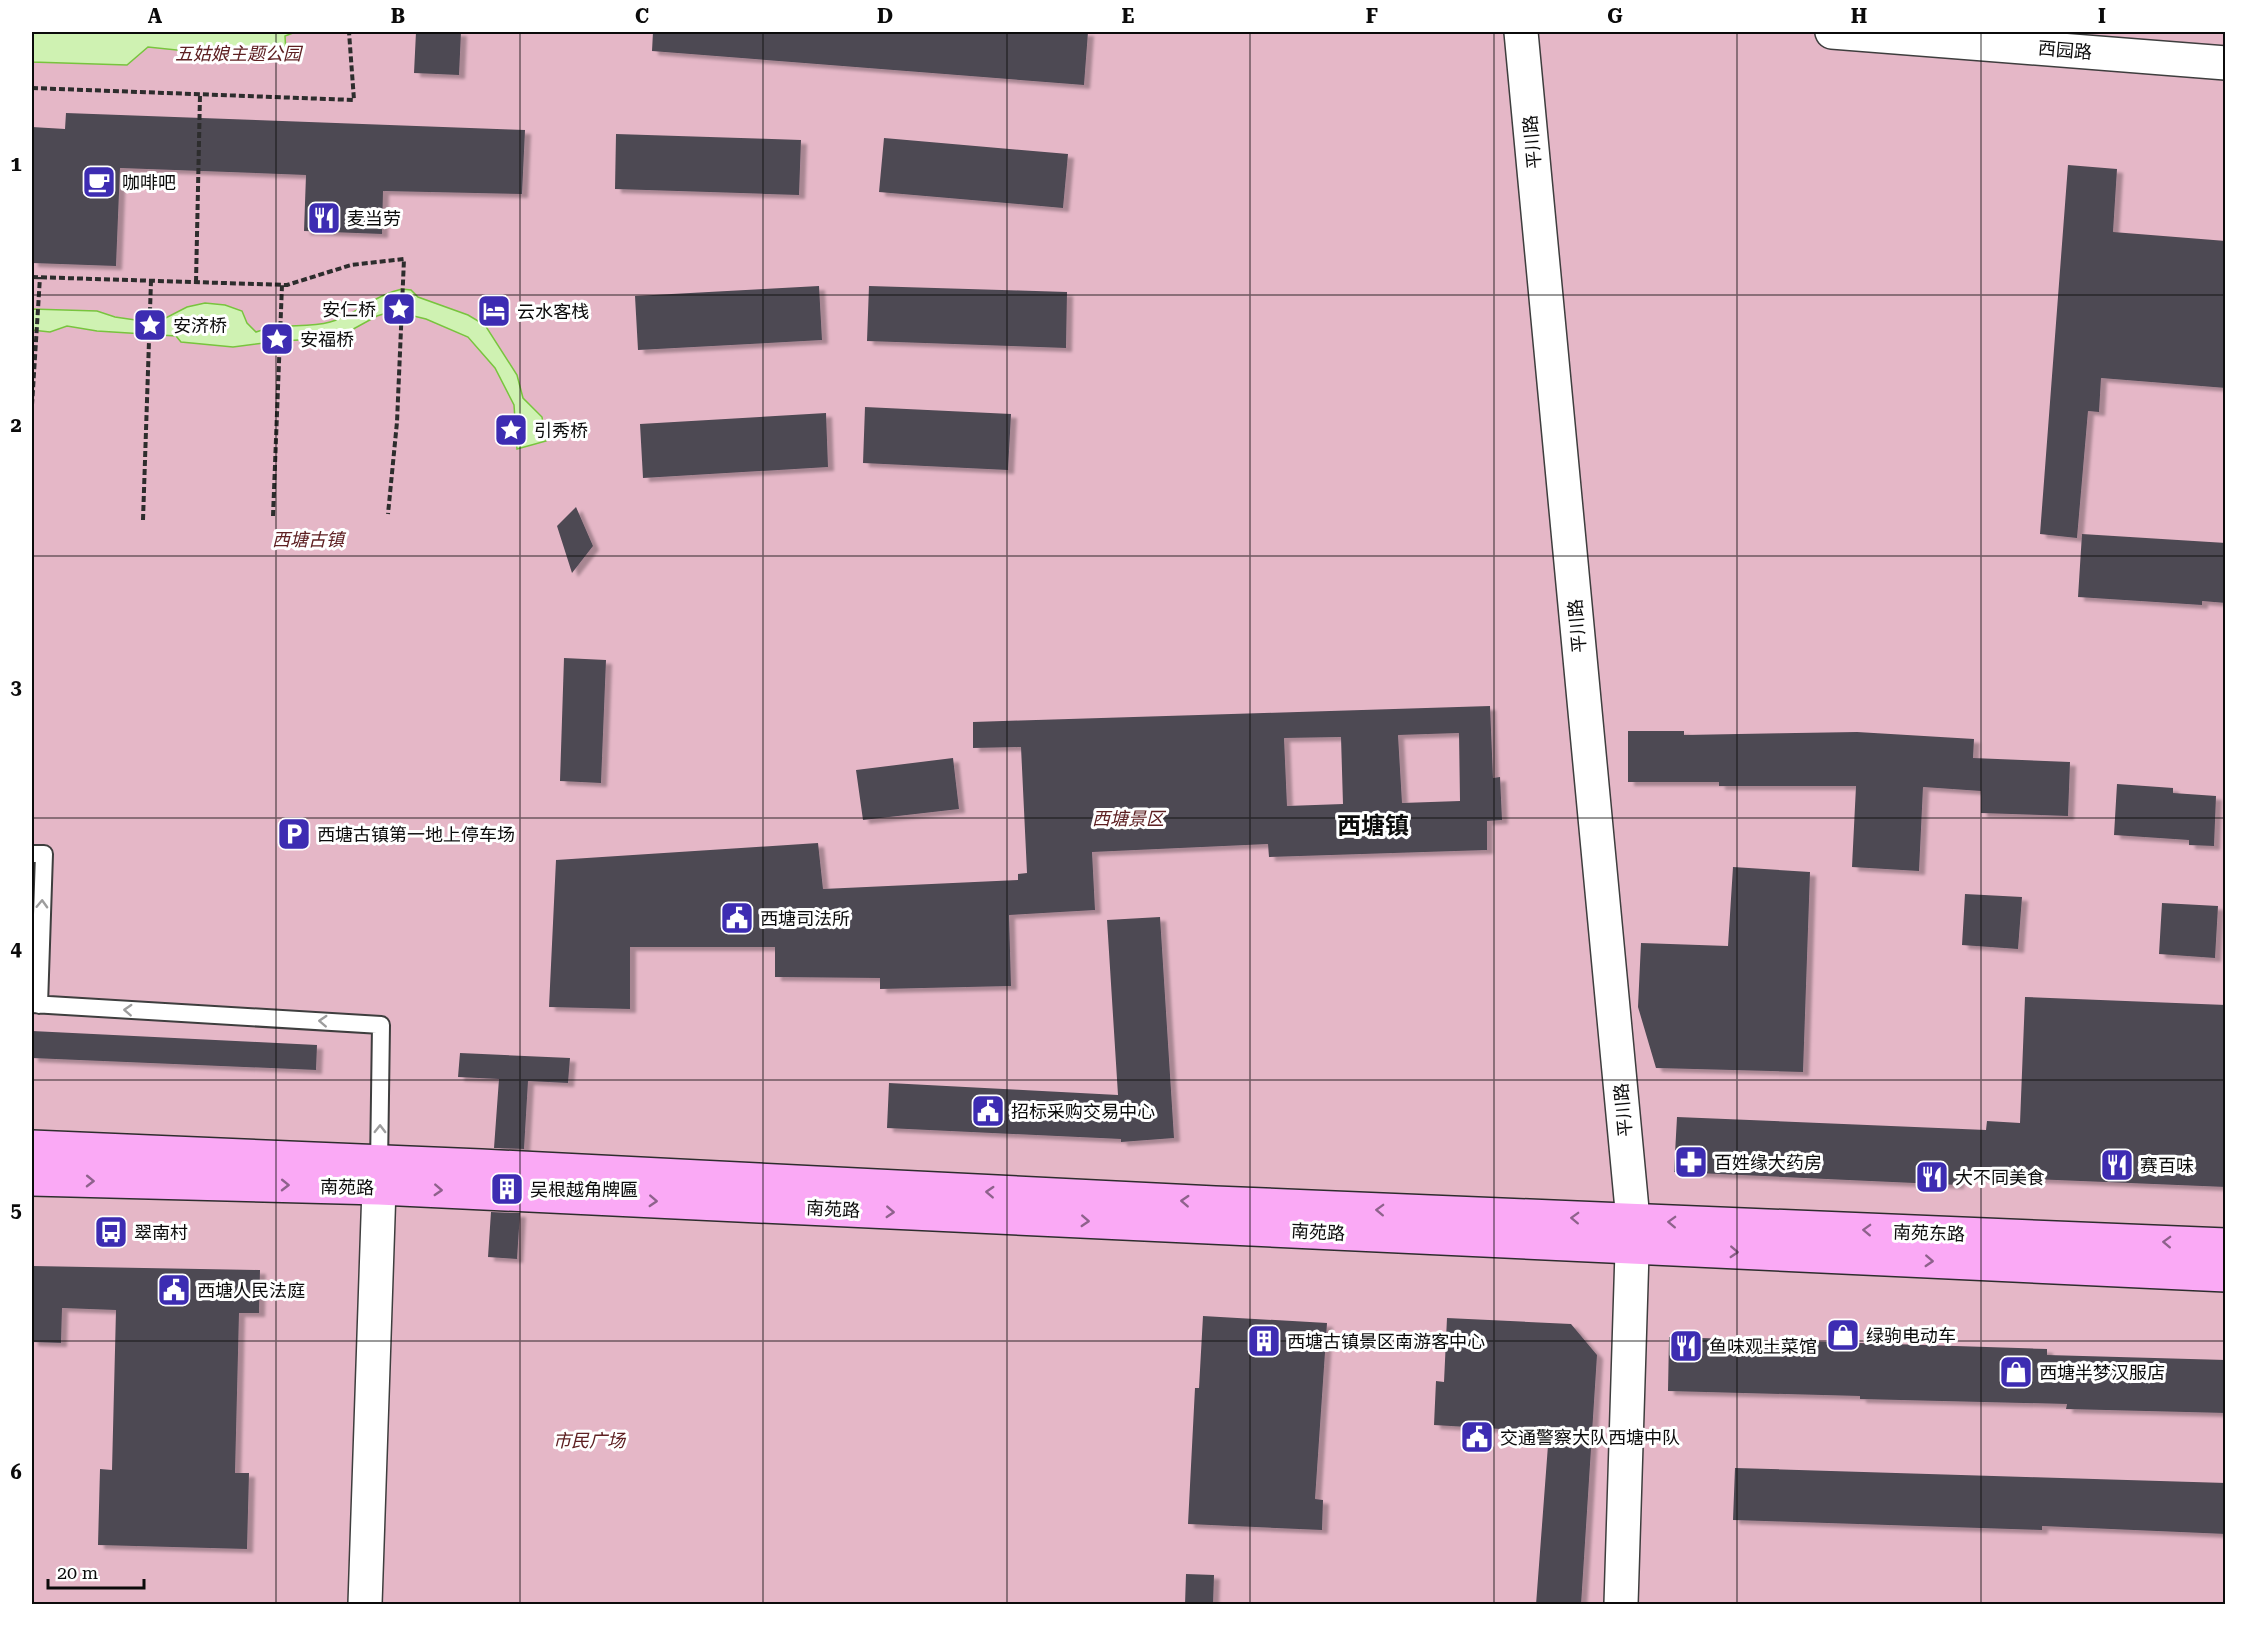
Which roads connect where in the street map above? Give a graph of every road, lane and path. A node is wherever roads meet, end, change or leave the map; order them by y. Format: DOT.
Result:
graph roads {
  1 [pos="350,32"];
  2 [pos="1521,32"];
  3 [pos="1832,32"];
  4 [pos="2042,40"];
  5 [pos="2226,63"];
  6 [pos="32,88"];
  7 [pos="200,94"];
  8 [pos="32,277"];
  9 [pos="40,277"];
  10 [pos="151,281"];
  11 [pos="196,282"];
  12 [pos="282,285"];
  13 [pos="32,405"];
  14 [pos="388,514"];
  15 [pos="273,516"];
  16 [pos="143,520"];
  17 [pos="38,854"];
  18 [pos="35,1005"];
  19 [pos="32,1147"];
  20 [pos="379,1175"];
  21 [pos="32,1179"];
  22 [pos="1634,1234"];
  23 [pos="2226,1245"];
  24 [pos="2226,1275"];
  25 [pos="365,1605"];
  26 [pos="1621,1605"];
  1 -- 7 [label="path"];
  2 -- 22 [label="street, 平川路"];
  3 -- 4 [label="street, 西园路"];
  4 -- 5 [label="street, 西园路"];
  6 -- 7 [label="path"];
  7 -- 11 [label="path"];
  8 -- 9 [label="path"];
  9 -- 10 [label="path"];
  9 -- 13 [label="path"];
  10 -- 11 [label="path"];
  10 -- 16 [label="path"];
  11 -- 12 [label="path"];
  12 -- 14 [label="path"];
  12 -- 15 [label="path"];
  18 -- 17 [label="lane, one-way"];
  20 -- 18 [label="lane, one-way"];
  19 -- 20 [label="main road, 南苑路"];
  21 -- 20 [label="main road, 南苑路, one-way"];
  20 -- 22 [label="main road, 南苑路"];
  20 -- 25 [label="street"];
  23 -- 22 [label="main road, 南苑东路, one-way"];
  22 -- 24 [label="main road, 南苑东路, one-way"];
  22 -- 26 [label="street, 平川路"];
}
